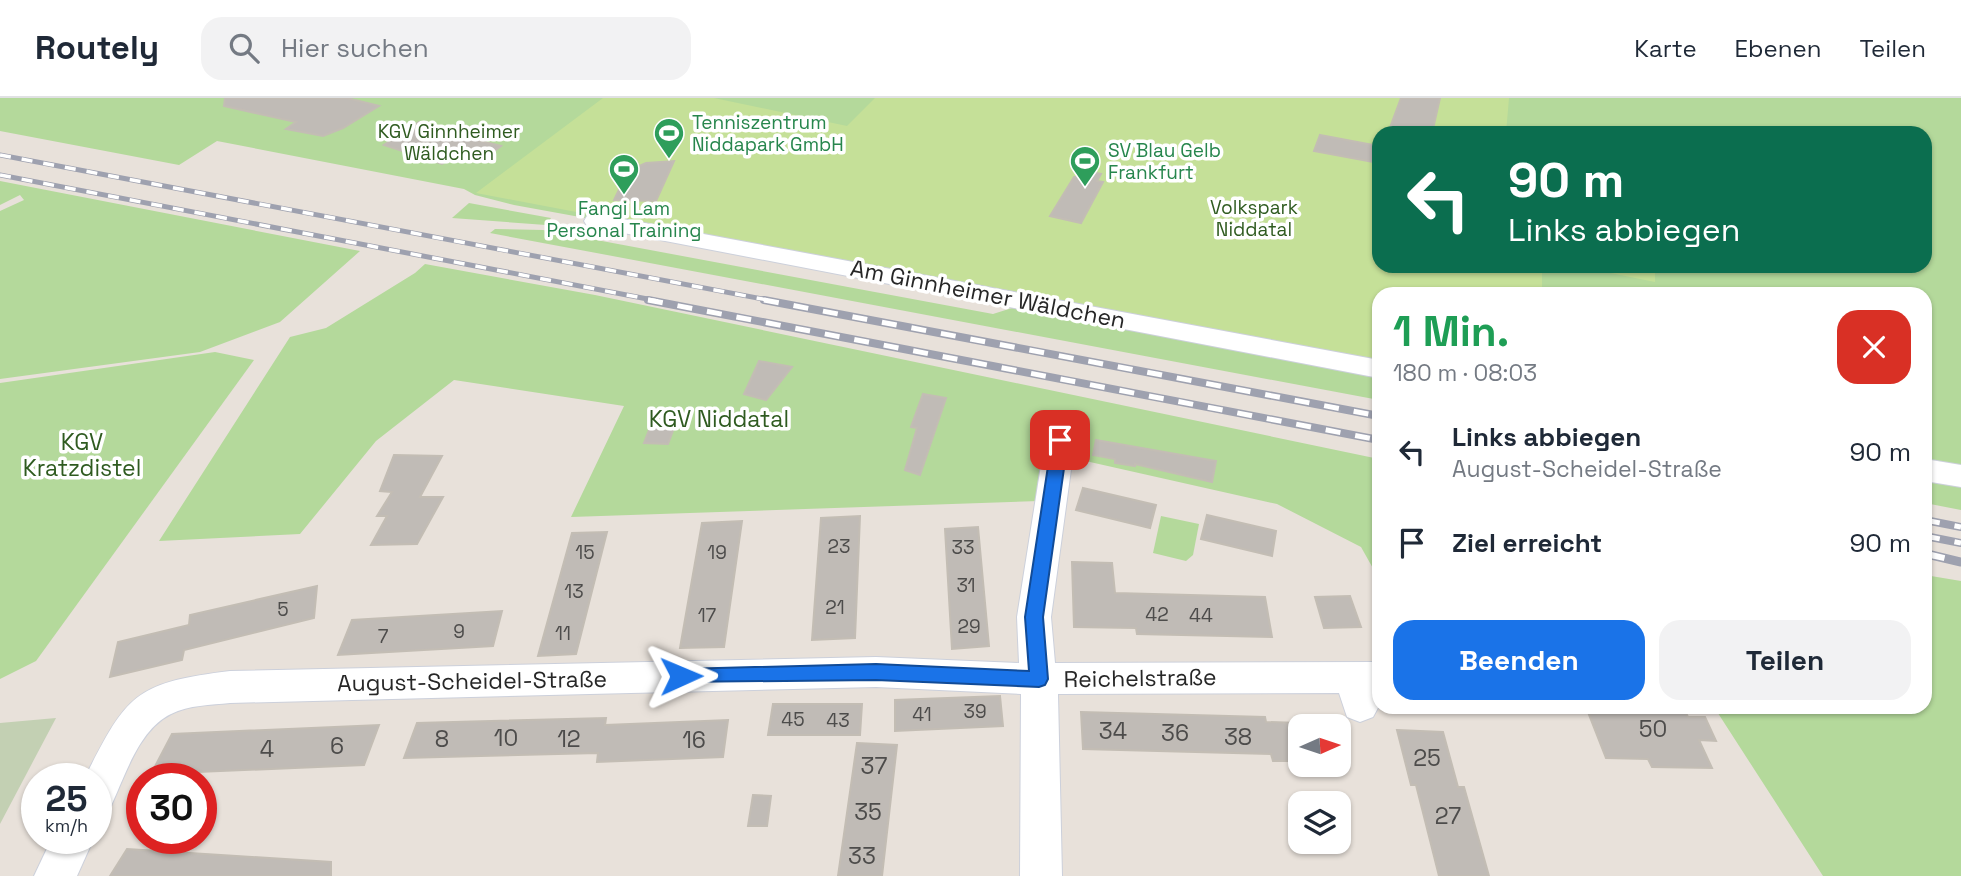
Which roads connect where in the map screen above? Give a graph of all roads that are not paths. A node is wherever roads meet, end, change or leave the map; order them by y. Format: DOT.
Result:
graph roads {
  1 [pos="596,221"];
  2 [pos="1372,368"];
  3 [pos="1060,440"];
  4 [pos="1932,471"];
  5 [pos="1961,476"];
  6 [pos="1039,679"];
  7 [pos="1364,687"];
  8 [pos="112,766"];
  9 [pos="66,854"];
  10 [pos="55,876"];
  11 [pos="1041,876"];
  1 -- 2 [label="street, Am Ginnheimer Wäldchen"];
  3 -- 6 [label="street"];
  4 -- 5 [label="street"];
  6 -- 7 [label="street, Reichelstraße"];
  6 -- 8 [label="street, August-Scheidel-Straße"];
  6 -- 11 [label="street, Reichelstraße"];
  9 -- 10 [label="street"];
}
